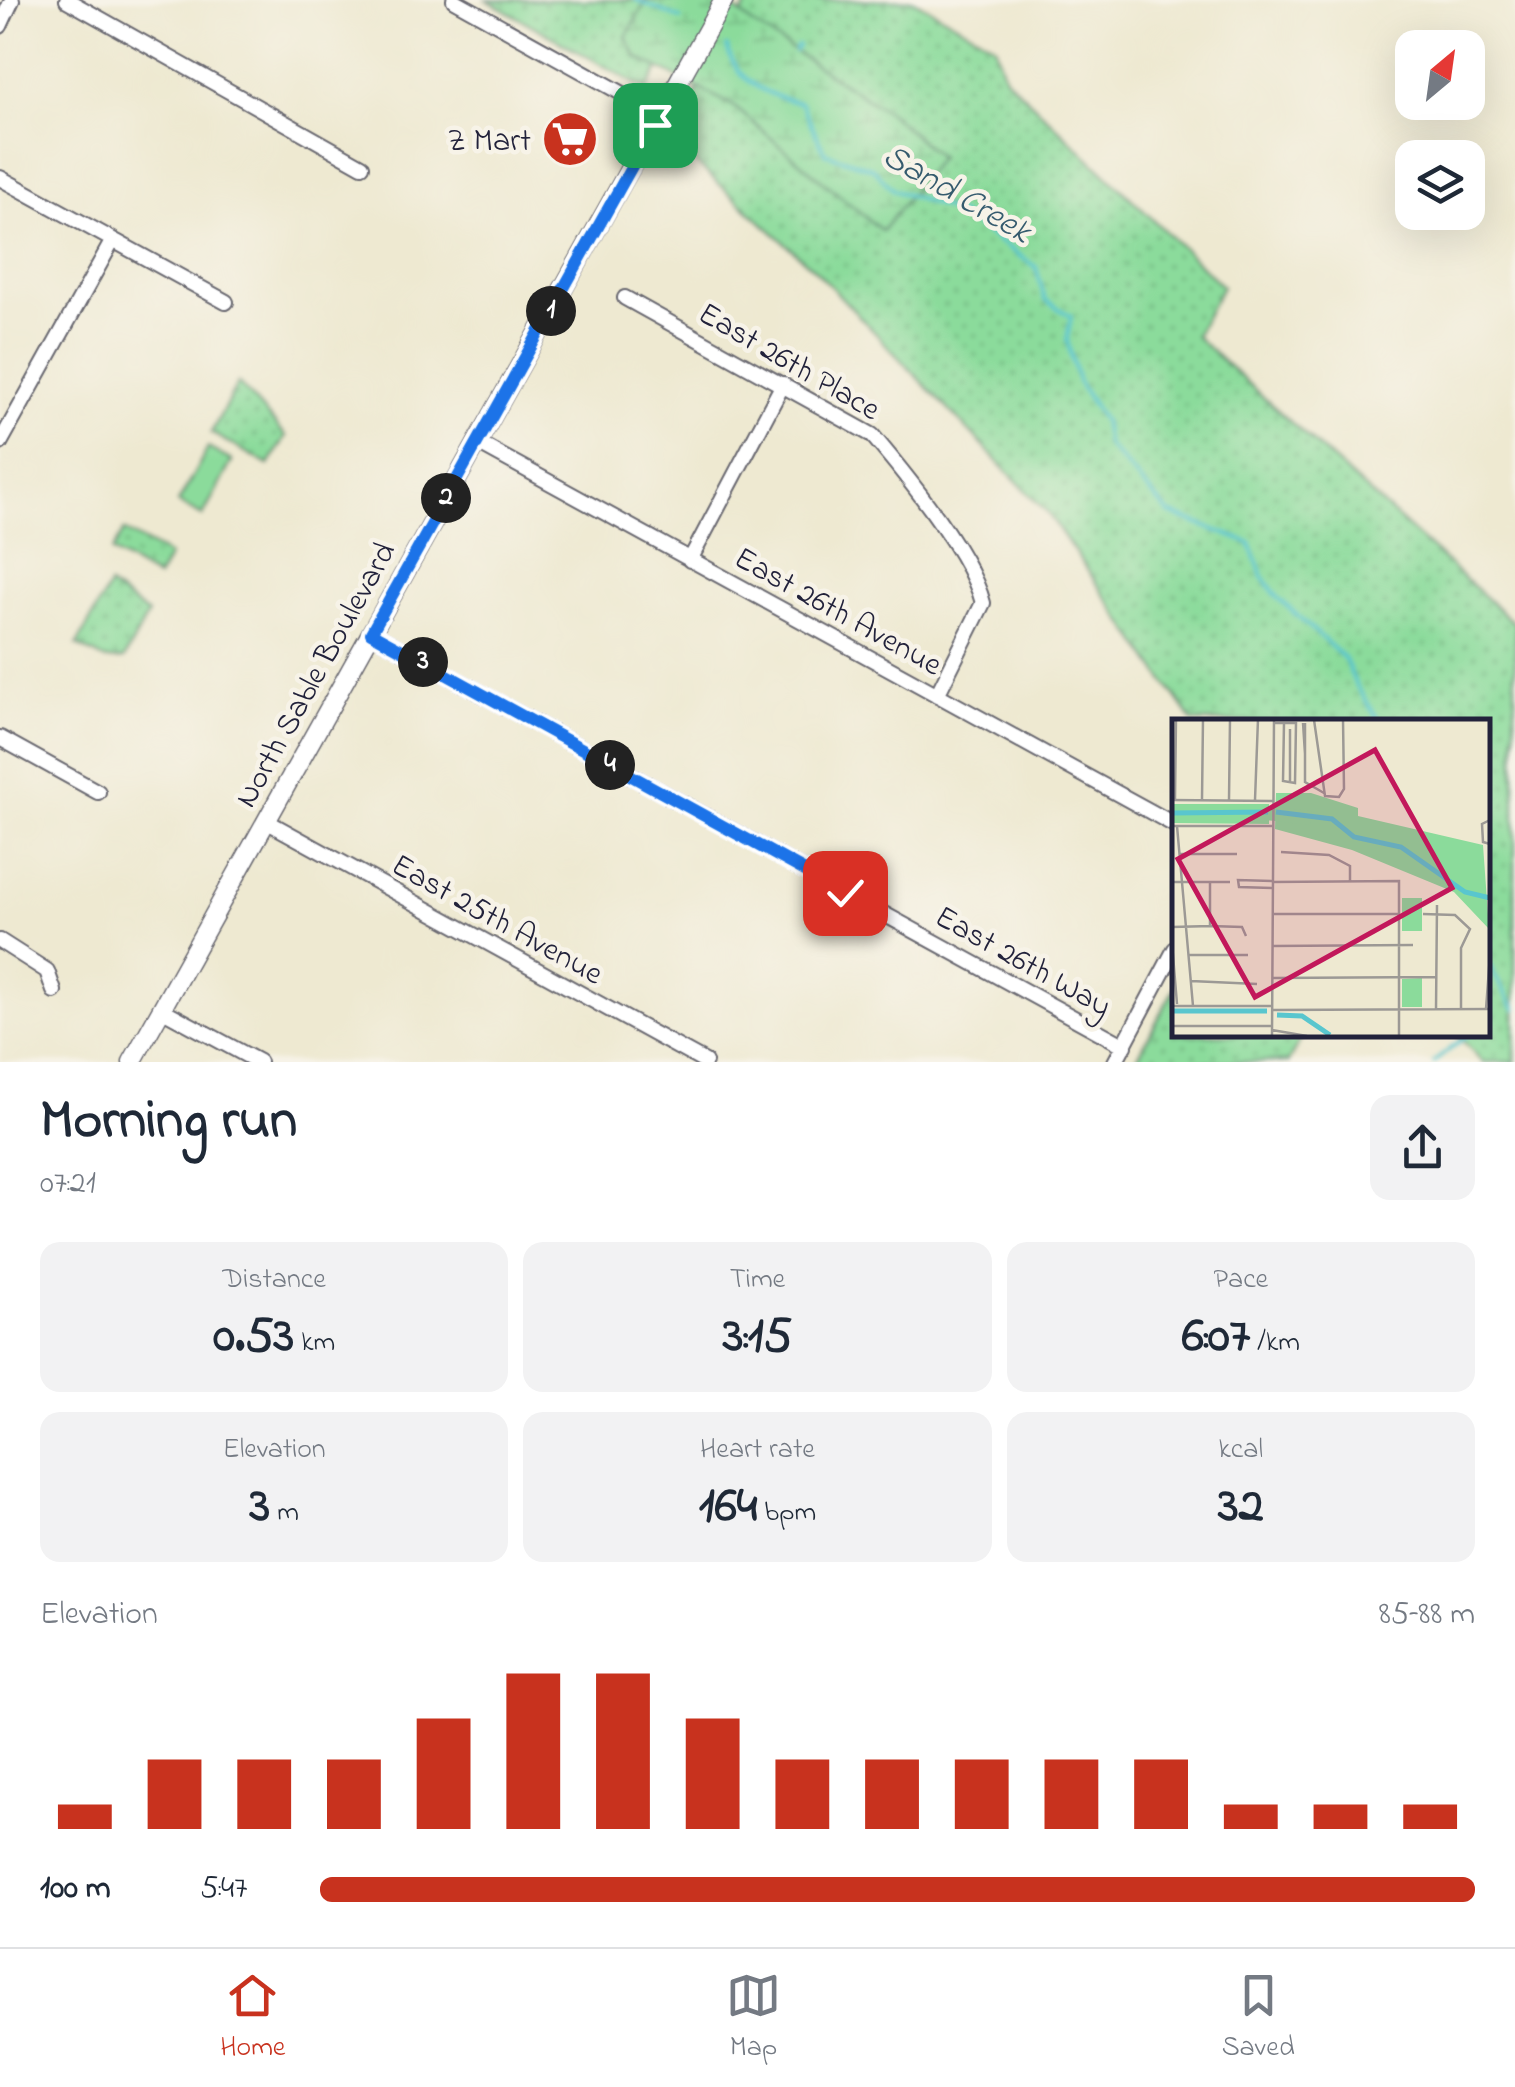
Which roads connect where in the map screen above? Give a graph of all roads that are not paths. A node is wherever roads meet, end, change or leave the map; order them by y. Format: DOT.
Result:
graph roads {
  1 [pos="12,0"];
  2 [pos="67,0"];
  3 [pos="454,0"];
  4 [pos="724,0"];
  5 [pos="0,26"];
  6 [pos="661,115"];
  7 [pos="362,166"];
  8 [pos="0,178"];
  9 [pos="114,240"];
  10 [pos="625,298"];
  11 [pos="226,302"];
  12 [pos="782,384"];
  13 [pos="476,442"];
  14 [pos="0,443"];
  15 [pos="690,560"];
  16 [pos="371,633"];
  17 [pos="937,695"];
  18 [pos="0,738"];
  19 [pos="98,792"];
  20 [pos="266,822"];
  21 [pos="1172,823"];
  22 [pos="0,941"];
  23 [pos="1172,955"];
  24 [pos="54,991"];
  25 [pos="161,1009"];
  26 [pos="1125,1046"];
  27 [pos="132,1062"];
  28 [pos="259,1062"];
  29 [pos="705,1062"];
  30 [pos="1115,1062"];
  1 -- 5 [label="street"];
  2 -- 7 [label="street"];
  3 -- 6 [label="street"];
  4 -- 6 [label="street, North Sable Boulevard"];
  6 -- 13 [label="street, North Sable Boulevard"];
  8 -- 9 [label="street"];
  9 -- 11 [label="street"];
  9 -- 14 [label="street"];
  10 -- 12 [label="street, East 26th Place"];
  12 -- 15 [label="street"];
  12 -- 17 [label="street, East 26th Place"];
  13 -- 15 [label="street, East 26th Avenue"];
  13 -- 16 [label="street, North Sable Boulevard"];
  15 -- 17 [label="street, East 26th Avenue"];
  16 -- 20 [label="street, North Sable Boulevard"];
  16 -- 26 [label="street, East 26th Way"];
  17 -- 21 [label="street, East 26th Avenue"];
  18 -- 19 [label="street"];
  20 -- 25 [label="street, North Sable Boulevard"];
  20 -- 29 [label="street, East 25th Avenue"];
  22 -- 24 [label="street"];
  23 -- 26 [label="street"];
  25 -- 27 [label="street, North Sable Boulevard"];
  25 -- 28 [label="street"];
  26 -- 30 [label="street"];
}
